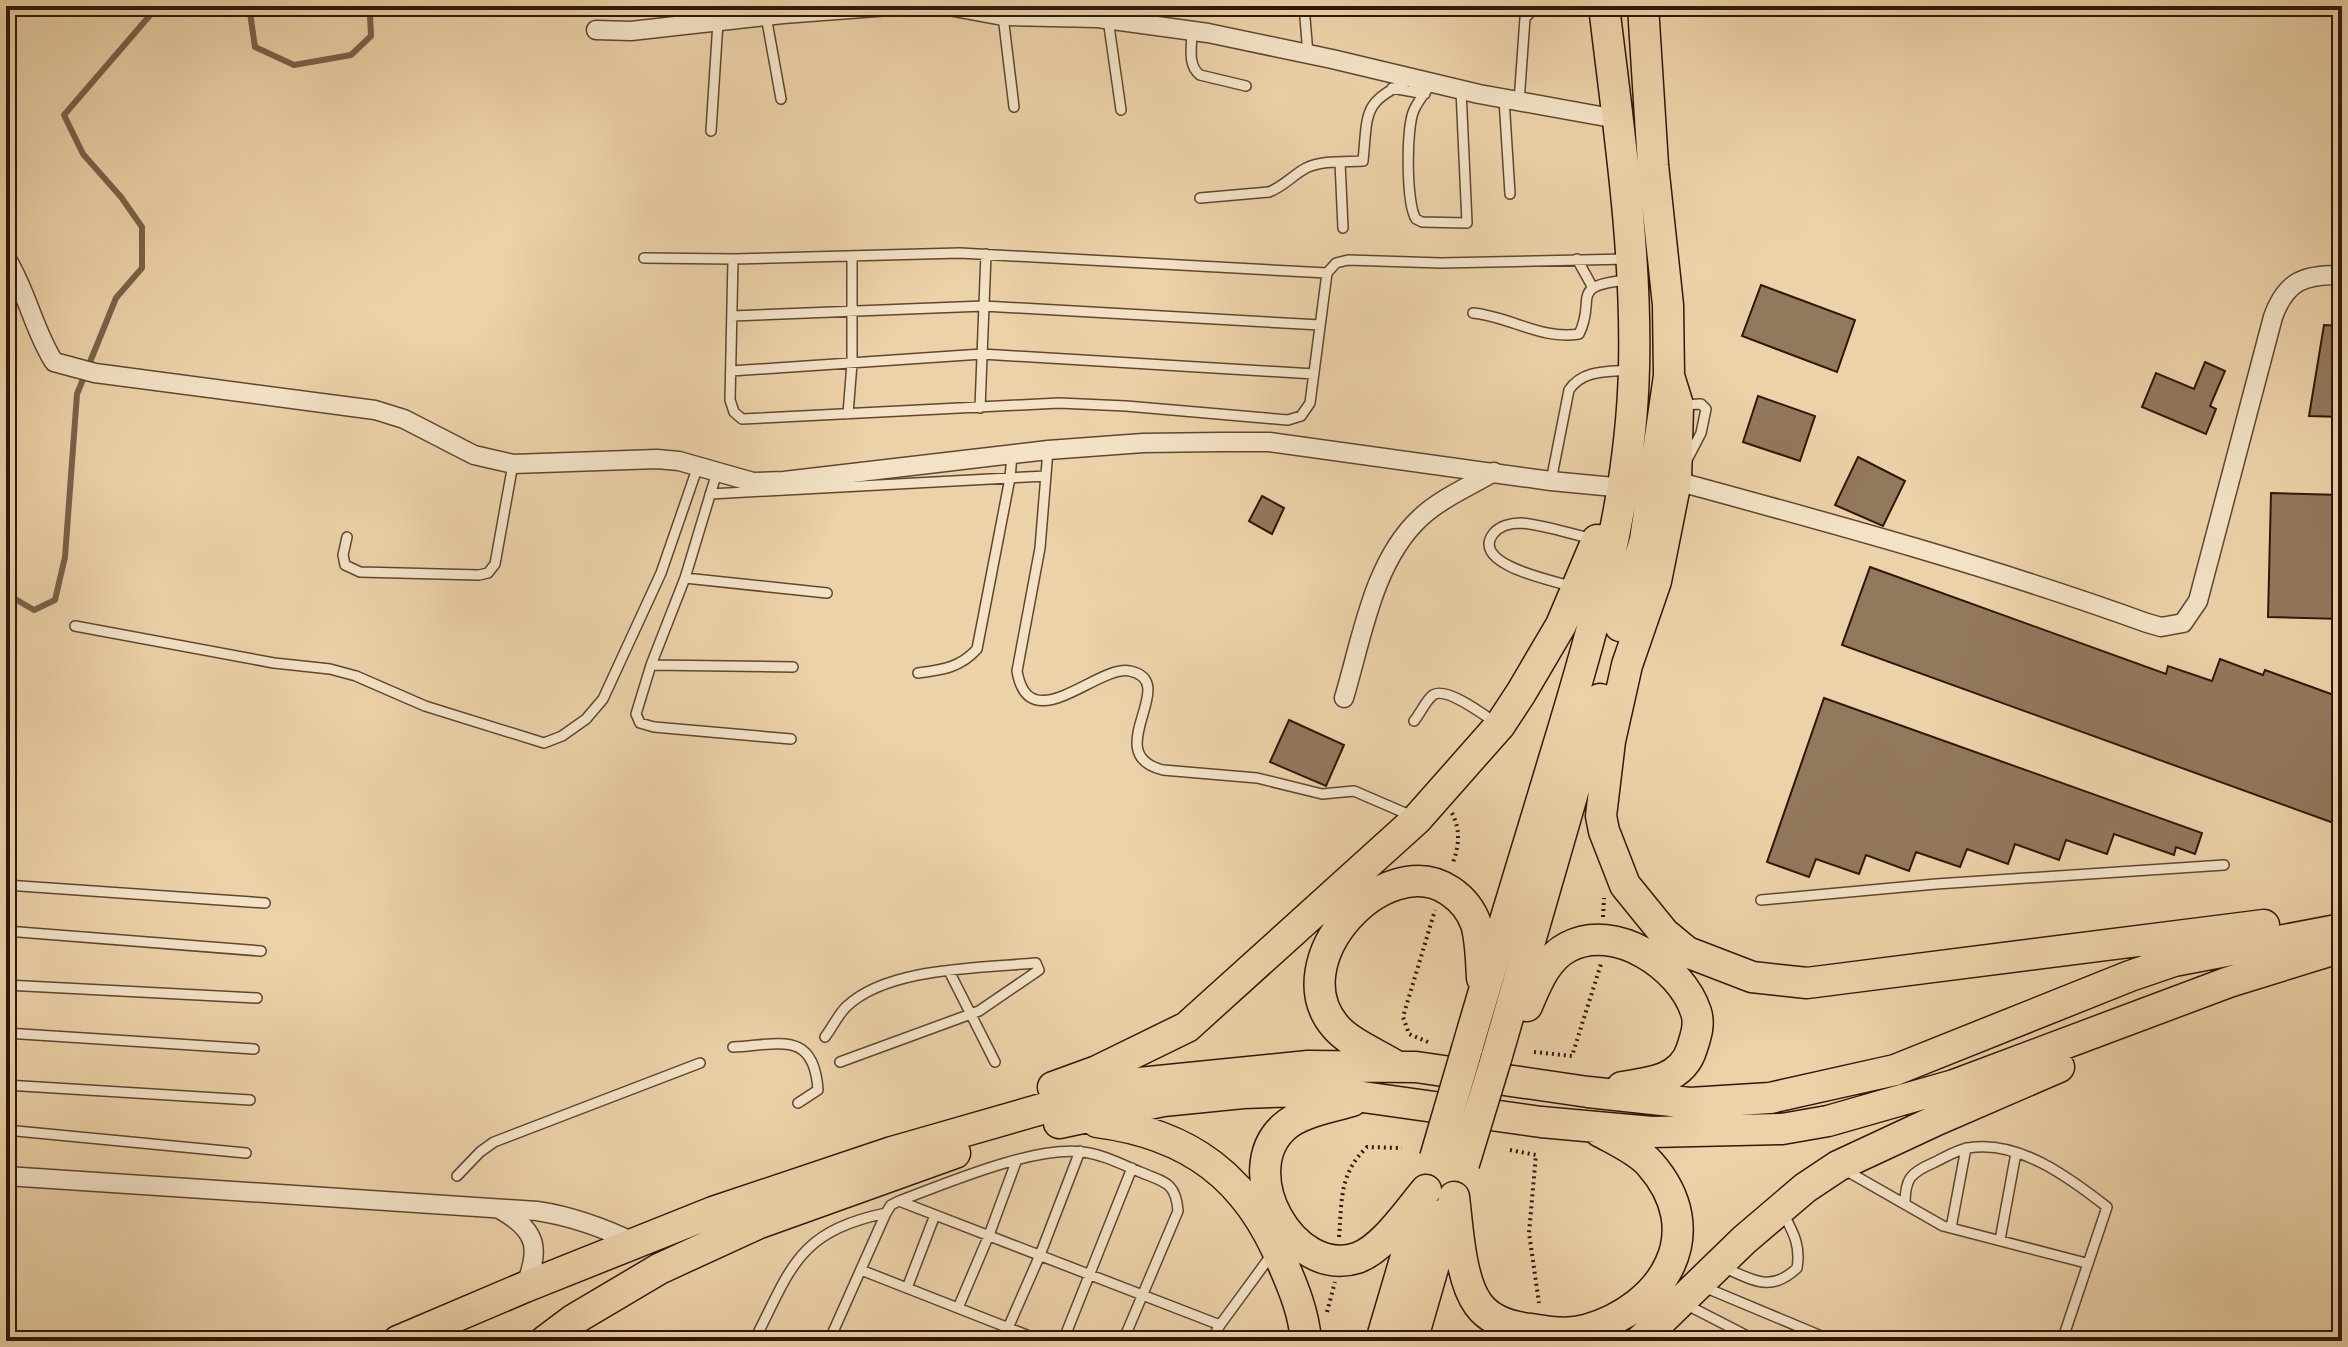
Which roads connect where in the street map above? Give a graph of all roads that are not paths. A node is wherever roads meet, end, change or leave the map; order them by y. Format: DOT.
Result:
graph roads {
  1 [pos="890,6"];
  2 [pos="949,6"];
  3 [pos="1304,6"];
  4 [pos="1581,6"];
  5 [pos="1604,6"];
  6 [pos="1643,6"];
  7 [pos="766,16"];
  8 [pos="1003,16"];
  9 [pos="1108,19"];
  10 [pos="718,22"];
  11 [pos="596,30"];
  12 [pos="1192,31"];
  13 [pos="1308,54"];
  14 [pos="1424,85"];
  15 [pos="1246,86"];
  16 [pos="1392,88"];
  17 [pos="1461,90"];
  18 [pos="781,99"];
  19 [pos="1512,100"];
  20 [pos="1014,107"];
  21 [pos="1121,110"];
  22 [pos="1617,119"];
  23 [pos="711,131"];
  24 [pos="1340,162"];
  25 [pos="1510,194"];
  26 [pos="1200,198"];
  27 [pos="1343,228"];
  28 [pos="986,254"];
  29 [pos="852,256"];
  30 [pos="6,258"];
  31 [pos="644,258"];
  32 [pos="733,259"];
  33 [pos="1577,259"];
  34 [pos="1630,269"];
  35 [pos="1327,273"];
  36 [pos="2342,275"];
  37 [pos="1593,288"];
  38 [pos="984,306"];
  39 [pos="853,312"];
  40 [pos="1473,313"];
  41 [pos="732,316"];
  42 [pos="1320,325"];
  43 [pos="982,354"];
  44 [pos="852,363"];
  45 [pos="1634,370"];
  46 [pos="731,371"];
  47 [pos="1314,374"];
  48 [pos="1674,390"];
  49 [pos="980,408"];
  50 [pos="848,414"];
  51 [pos="1048,450"];
  52 [pos="1012,455"];
  53 [pos="513,464"];
  54 [pos="698,466"];
  55 [pos="717,472"];
  56 [pos="1494,472"];
  57 [pos="1046,476"];
  58 [pos="1620,476"];
  59 [pos="1010,478"];
  60 [pos="1551,481"];
  61 [pos="1676,481"];
  62 [pos="710,494"];
  63 [pos="347,537"];
  64 [pos="1597,539"];
  65 [pos="685,578"];
  66 [pos="1578,589"];
  67 [pos="827,593"];
  68 [pos="75,626"];
  69 [pos="651,665"];
  70 [pos="793,667"];
  71 [pos="918,673"];
  72 [pos="1344,698"];
  73 [pos="1414,721"];
  74 [pos="1500,725"];
  75 [pos="791,739"];
  76 [pos="1427,808"];
  77 [pos="2224,865"];
  78 [pos="6,885"];
  79 [pos="1761,900"];
  80 [pos="265,903"];
  81 [pos="2342,916"];
  82 [pos="2342,929"];
  83 [pos="6,931"];
  84 [pos="2342,949"];
  85 [pos="261,951"];
  86 [pos="949,971"];
  87 [pos="6,985"];
  88 [pos="1483,993"];
  89 [pos="257,998"];
  90 [pos="972,1014"];
  91 [pos="6,1033"];
  92 [pos="825,1037"];
  93 [pos="733,1047"];
  94 [pos="254,1049"];
  95 [pos="1496,1059"];
  96 [pos="840,1062"];
  97 [pos="995,1062"];
  98 [pos="700,1063"];
  99 [pos="1397,1067"];
  100 [pos="6,1085"];
  101 [pos="1588,1092"];
  102 [pos="1363,1097"];
  103 [pos="250,1100"];
  104 [pos="798,1103"];
  105 [pos="1071,1121"];
  106 [pos="1594,1127"];
  107 [pos="6,1130"];
  108 [pos="1966,1148"];
  109 [pos="1080,1151"];
  110 [pos="892,1152"];
  111 [pos="246,1153"];
  112 [pos="2016,1153"];
  113 [pos="1449,1161"];
  114 [pos="1016,1162"];
  115 [pos="1838,1166"];
  116 [pos="1132,1168"];
  117 [pos="6,1176"];
  118 [pos="457,1176"];
  119 [pos="1440,1194"];
  120 [pos="899,1201"];
  121 [pos="1905,1204"];
  122 [pos="1780,1208"];
  123 [pos="498,1209"];
  124 [pos="886,1213"];
  125 [pos="935,1215"];
  126 [pos="1951,1228"];
  127 [pos="989,1235"];
  128 [pos="2000,1240"];
  129 [pos="635,1243"];
  130 [pos="1277,1248"];
  131 [pos="1040,1255"];
  132 [pos="2086,1263"];
  133 [pos="861,1270"];
  134 [pos="1089,1274"];
  135 [pos="1698,1284"];
  136 [pos="525,1287"];
  137 [pos="907,1288"];
  138 [pos="1144,1295"];
  139 [pos="958,1308"];
  140 [pos="1220,1325"];
  141 [pos="1008,1328"];
  142 [pos="1647,1339"];
  143 [pos="398,1341"];
  144 [pos="545,1341"];
  145 [pos="754,1341"];
  146 [pos="829,1341"];
  147 [pos="1042,1341"];
  148 [pos="1063,1341"];
  149 [pos="1123,1341"];
  150 [pos="1211,1341"];
  151 [pos="1306,1341"];
  152 [pos="1381,1341"];
  153 [pos="1412,1341"];
  154 [pos="1757,1341"];
  155 [pos="1833,1341"];
  156 [pos="2062,1341"];
  1 -- 7 [label="street"];
  2 -- 8 [label="street"];
  3 -- 13 [label="lane"];
  4 -- 19 [label="lane"];
  5 -- 22 [label="main road"];
  6 -- 48 [label="main road"];
  7 -- 10 [label="street"];
  7 -- 18 [label="lane"];
  8 -- 9 [label="street"];
  8 -- 20 [label="lane"];
  9 -- 12 [label="street"];
  9 -- 21 [label="lane"];
  10 -- 11 [label="street"];
  10 -- 23 [label="lane"];
  12 -- 13 [label="street"];
  12 -- 15 [label="lane"];
  13 -- 14 [label="street"];
  14 -- 16 [label="lane"];
  14 -- 16 [label="lane"];
  14 -- 17 [label="street"];
  14 -- 17 [label="lane"];
  16 -- 24 [label="lane"];
  17 -- 19 [label="street"];
  19 -- 22 [label="street"];
  19 -- 25 [label="lane"];
  22 -- 34 [label="main road"];
  24 -- 26 [label="lane"];
  24 -- 27 [label="lane"];
  28 -- 29 [label="lane"];
  28 -- 35 [label="lane"];
  28 -- 38 [label="lane"];
  29 -- 32 [label="lane"];
  29 -- 39 [label="lane"];
  30 -- 53 [label="street"];
  31 -- 32 [label="lane"];
  32 -- 41 [label="lane"];
  33 -- 34 [label="lane"];
  33 -- 35 [label="lane"];
  33 -- 37 [label="lane"];
  34 -- 37 [label="lane"];
  34 -- 45 [label="main road"];
  35 -- 42 [label="lane"];
  36 -- 61 [label="street"];
  37 -- 40 [label="lane"];
  38 -- 39 [label="lane"];
  38 -- 42 [label="lane"];
  38 -- 43 [label="lane"];
  39 -- 41 [label="lane"];
  39 -- 44 [label="lane"];
  41 -- 46 [label="lane"];
  42 -- 47 [label="lane"];
  43 -- 44 [label="lane"];
  43 -- 47 [label="lane"];
  43 -- 49 [label="lane"];
  44 -- 46 [label="lane"];
  44 -- 50 [label="lane"];
  45 -- 58 [label="main road"];
  45 -- 60 [label="lane"];
  46 -- 50 [label="lane"];
  47 -- 49 [label="lane"];
  48 -- 61 [label="main road"];
  48 -- 95 [label="main road"];
  49 -- 50 [label="lane"];
  51 -- 52 [label="street"];
  51 -- 56 [label="street"];
  51 -- 57 [label="lane"];
  52 -- 55 [label="street"];
  52 -- 59 [label="lane"];
  53 -- 54 [label="street"];
  53 -- 63 [label="lane"];
  54 -- 55 [label="street"];
  54 -- 68 [label="lane"];
  55 -- 62 [label="lane"];
  56 -- 60 [label="street"];
  56 -- 72 [label="street"];
  57 -- 59 [label="lane"];
  57 -- 76 [label="lane"];
  58 -- 60 [label="street"];
  58 -- 64 [label="main road"];
  58 -- 88 [label="main road"];
  59 -- 62 [label="lane"];
  59 -- 71 [label="lane"];
  61 -- 81 [label="main road"];
  62 -- 65 [label="lane"];
  64 -- 66 [label="main road"];
  64 -- 66 [label="lane"];
  65 -- 67 [label="lane"];
  65 -- 69 [label="lane"];
  66 -- 74 [label="main road"];
  69 -- 70 [label="lane"];
  69 -- 75 [label="lane"];
  73 -- 74 [label="lane"];
  74 -- 76 [label="main road"];
  76 -- 110 [label="main road"];
  77 -- 79 [label="lane"];
  78 -- 80 [label="lane"];
  82 -- 101 [label="main road"];
  83 -- 85 [label="lane"];
  84 -- 106 [label="main road"];
  84 -- 115 [label="main road"];
  86 -- 90 [label="lane"];
  86 -- 90 [label="lane"];
  86 -- 92 [label="lane"];
  87 -- 89 [label="lane"];
  88 -- 99 [label="main road"];
  88 -- 113 [label="main road, bridge"];
  90 -- 96 [label="lane"];
  90 -- 97 [label="lane"];
  91 -- 94 [label="lane"];
  93 -- 104 [label="lane"];
  95 -- 101 [label="main road"];
  95 -- 113 [label="main road, bridge"];
  98 -- 118 [label="lane"];
  99 -- 101 [label="main road"];
  99 -- 110 [label="main road"];
  100 -- 103 [label="lane"];
  102 -- 105 [label="main road"];
  102 -- 106 [label="main road"];
  102 -- 119 [label="main road"];
  105 -- 130 [label="main road"];
  105 -- 144 [label="main road"];
  106 -- 119 [label="main road"];
  107 -- 111 [label="lane"];
  108 -- 112 [label="lane"];
  108 -- 121 [label="lane"];
  108 -- 126 [label="lane"];
  109 -- 114 [label="lane"];
  109 -- 116 [label="lane"];
  109 -- 131 [label="lane"];
  110 -- 129 [label="main road"];
  112 -- 128 [label="lane"];
  112 -- 132 [label="lane"];
  113 -- 119 [label="main road"];
  114 -- 120 [label="lane"];
  114 -- 127 [label="lane"];
  115 -- 121 [label="lane"];
  115 -- 122 [label="main road"];
  116 -- 134 [label="lane"];
  116 -- 138 [label="lane"];
  117 -- 123 [label="street"];
  119 -- 152 [label="main road"];
  119 -- 153 [label="main road"];
  120 -- 124 [label="lane"];
  120 -- 125 [label="lane"];
  121 -- 126 [label="lane"];
  122 -- 135 [label="main road"];
  122 -- 135 [label="lane"];
  123 -- 129 [label="street"];
  123 -- 136 [label="street"];
  124 -- 133 [label="lane"];
  124 -- 145 [label="lane"];
  125 -- 127 [label="lane"];
  125 -- 137 [label="lane"];
  126 -- 128 [label="lane"];
  127 -- 131 [label="lane"];
  127 -- 139 [label="lane"];
  128 -- 132 [label="lane"];
  129 -- 136 [label="main road"];
  130 -- 140 [label="lane"];
  130 -- 151 [label="main road"];
  131 -- 134 [label="lane"];
  131 -- 141 [label="lane"];
  132 -- 156 [label="lane"];
  133 -- 137 [label="lane"];
  133 -- 146 [label="lane"];
  134 -- 138 [label="lane"];
  134 -- 148 [label="lane"];
  135 -- 142 [label="main road"];
  135 -- 154 [label="lane"];
  135 -- 155 [label="lane"];
  136 -- 143 [label="main road"];
  137 -- 139 [label="lane"];
  138 -- 140 [label="lane"];
  138 -- 149 [label="lane"];
  139 -- 141 [label="lane"];
  140 -- 150 [label="lane"];
  141 -- 147 [label="lane"];
}
